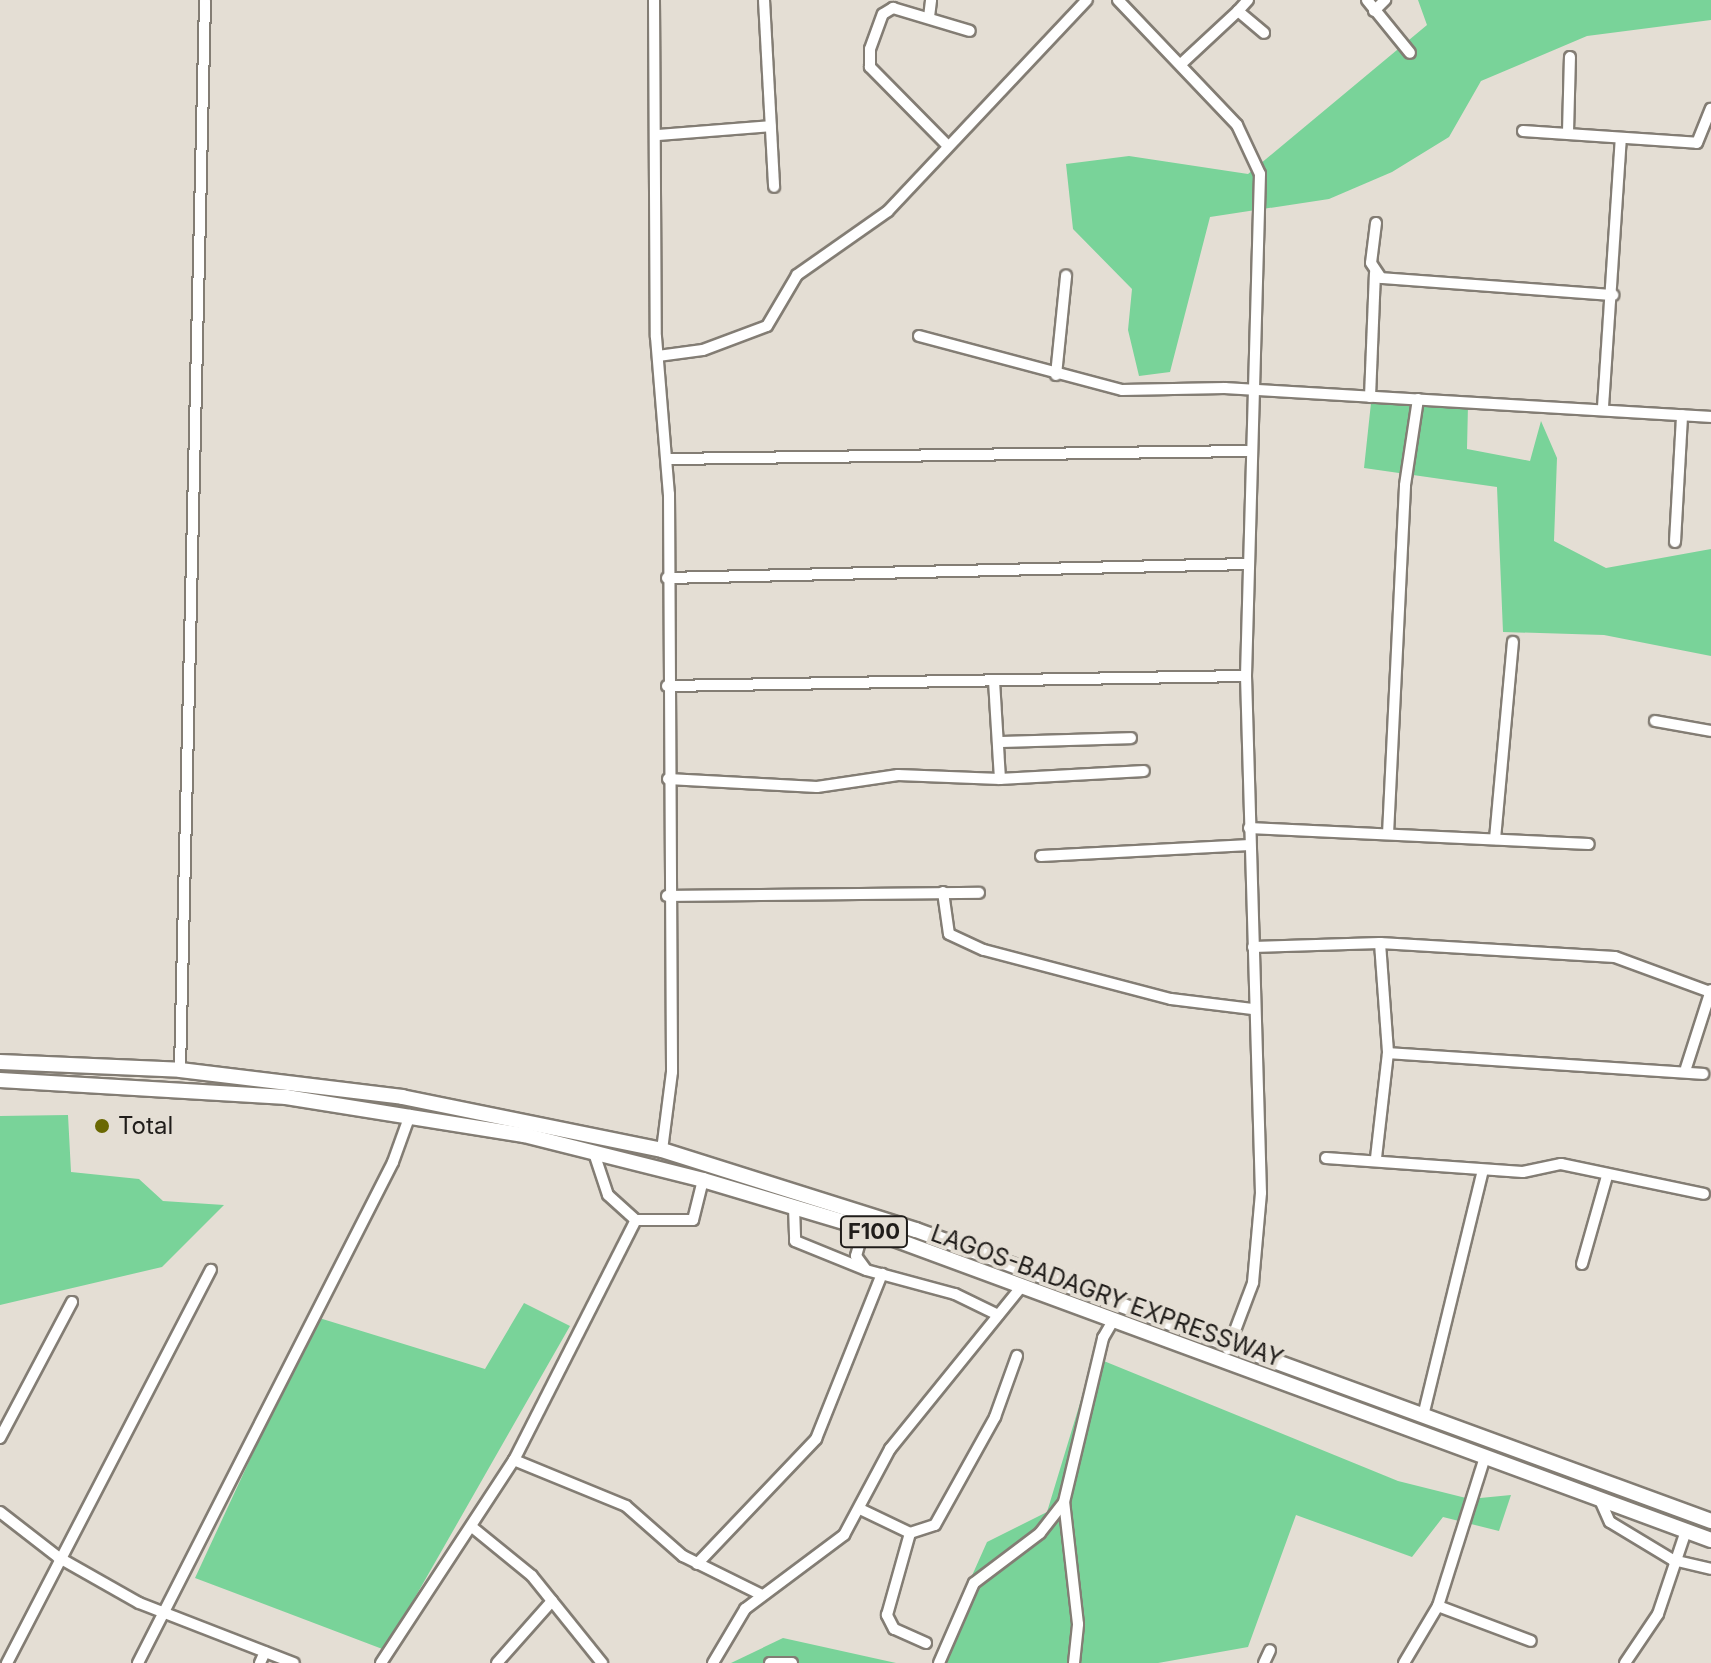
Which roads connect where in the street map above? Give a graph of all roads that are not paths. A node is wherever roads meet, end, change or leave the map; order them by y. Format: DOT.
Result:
graph roads {
  1 [pos="205,0"];
  2 [pos="654,0"];
  3 [pos="764,0"];
  4 [pos="931,0"];
  5 [pos="1087,0"];
  6 [pos="1118,0"];
  7 [pos="1248,0"];
  8 [pos="1367,0"];
  9 [pos="1385,0"];
  10 [pos="1238,11"];
  11 [pos="1374,11"];
  12 [pos="929,17"];
  13 [pos="970,31"];
  14 [pos="1264,33"];
  15 [pos="1410,53"];
  16 [pos="1570,57"];
  17 [pos="1181,64"];
  18 [pos="1711,109"];
  19 [pos="771,126"];
  20 [pos="1523,131"];
  21 [pos="1568,132"];
  22 [pos="657,135"];
  23 [pos="1621,139"];
  24 [pos="1711,142"];
  25 [pos="1697,143"];
  26 [pos="947,145"];
  27 [pos="774,187"];
  28 [pos="1376,223"];
  29 [pos="1375,273"];
  30 [pos="1066,276"];
  31 [pos="1613,295"];
  32 [pos="919,336"];
  33 [pos="658,356"];
  34 [pos="1056,375"];
  35 [pos="1252,390"];
  36 [pos="1370,397"];
  37 [pos="1418,399"];
  38 [pos="1603,407"];
  39 [pos="1682,415"];
  40 [pos="1711,417"];
  41 [pos="1247,451"];
  42 [pos="668,459"];
  43 [pos="1675,542"];
  44 [pos="1247,564"];
  45 [pos="667,578"];
  46 [pos="1513,642"];
  47 [pos="1246,676"];
  48 [pos="994,681"];
  49 [pos="667,686"];
  50 [pos="1655,721"];
  51 [pos="1711,731"];
  52 [pos="1131,738"];
  53 [pos="998,742"];
  54 [pos="1144,771"];
  55 [pos="668,779"];
  56 [pos="1000,779"];
  57 [pos="1249,828"];
  58 [pos="1388,834"];
  59 [pos="1495,839"];
  60 [pos="1589,844"];
  61 [pos="1250,845"];
  62 [pos="1041,856"];
  63 [pos="943,892"];
  64 [pos="979,893"];
  65 [pos="667,896"];
  66 [pos="1380,943"];
  67 [pos="1253,947"];
  68 [pos="1710,991"];
  69 [pos="1252,1009"];
  70 [pos="1388,1053"];
  71 [pos="0,1062"];
  72 [pos="1686,1068"];
  73 [pos="180,1070"];
  74 [pos="1703,1074"];
  75 [pos="0,1080"];
  76 [pos="410,1115"];
  77 [pos="662,1150"];
  78 [pos="594,1153"];
  79 [pos="1326,1158"];
  80 [pos="1376,1158"];
  81 [pos="1483,1170"];
  82 [pos="1607,1176"];
  83 [pos="703,1180"];
  84 [pos="1704,1194"];
  85 [pos="794,1207"];
  86 [pos="636,1220"];
  87 [pos="864,1228"];
  88 [pos="1582,1264"];
  89 [pos="211,1270"];
  90 [pos="866,1270"];
  91 [pos="882,1274"];
  92 [pos="1021,1287"];
  93 [pos="72,1302"];
  94 [pos="998,1315"];
  95 [pos="1113,1321"];
  96 [pos="1229,1347"];
  97 [pos="1017,1356"];
  98 [pos="1224,1362"];
  99 [pos="1423,1416"];
  100 [pos="0,1438"];
  101 [pos="1485,1457"];
  102 [pos="514,1460"];
  103 [pos="1600,1500"];
  104 [pos="1064,1502"];
  105 [pos="860,1509"];
  106 [pos="0,1512"];
  107 [pos="1711,1521"];
  108 [pos="472,1527"];
  109 [pos="1686,1531"];
  110 [pos="910,1533"];
  111 [pos="1711,1540"];
  112 [pos="58,1557"];
  113 [pos="1673,1560"];
  114 [pos="697,1564"];
  115 [pos="1711,1569"];
  116 [pos="762,1595"];
  117 [pos="552,1601"];
  118 [pos="1438,1606"];
  119 [pos="162,1613"];
  120 [pos="1531,1641"];
  121 [pos="926,1643"];
  122 [pos="1270,1650"];
  123 [pos="265,1652"];
  124 [pos="7,1663"];
  125 [pos="138,1663"];
  126 [pos="260,1663"];
  127 [pos="294,1663"];
  128 [pos="381,1663"];
  129 [pos="497,1663"];
  130 [pos="602,1663"];
  131 [pos="713,1663"];
  132 [pos="770,1663"];
  133 [pos="792,1663"];
  134 [pos="939,1663"];
  135 [pos="1074,1663"];
  136 [pos="1264,1663"];
  137 [pos="1404,1663"];
  138 [pos="1625,1663"];
  1 -- 73 [label="street"];
  2 -- 22 [label="street"];
  3 -- 19 [label="street"];
  4 -- 12 [label="street"];
  5 -- 26 [label="street"];
  6 -- 17 [label="street"];
  7 -- 10 [label="street"];
  8 -- 11 [label="street"];
  9 -- 11 [label="street"];
  10 -- 14 [label="street"];
  10 -- 17 [label="street"];
  11 -- 15 [label="street"];
  12 -- 13 [label="street"];
  12 -- 26 [label="street"];
  16 -- 21 [label="street"];
  17 -- 35 [label="street"];
  18 -- 25 [label="street"];
  19 -- 22 [label="street"];
  19 -- 27 [label="street"];
  20 -- 21 [label="street"];
  21 -- 23 [label="street"];
  22 -- 33 [label="street"];
  23 -- 25 [label="street"];
  23 -- 31 [label="street"];
  24 -- 25 [label="street"];
  26 -- 33 [label="street"];
  28 -- 29 [label="street"];
  29 -- 31 [label="street"];
  29 -- 36 [label="street"];
  30 -- 34 [label="street"];
  31 -- 38 [label="street"];
  32 -- 34 [label="street"];
  33 -- 42 [label="street"];
  34 -- 35 [label="street"];
  35 -- 36 [label="street"];
  35 -- 41 [label="street"];
  36 -- 37 [label="street"];
  37 -- 38 [label="street"];
  37 -- 58 [label="street"];
  38 -- 39 [label="street"];
  39 -- 40 [label="street"];
  39 -- 43 [label="street"];
  41 -- 42 [label="street"];
  41 -- 44 [label="street"];
  42 -- 45 [label="street"];
  44 -- 45 [label="street"];
  44 -- 47 [label="street"];
  45 -- 49 [label="street"];
  46 -- 59 [label="street"];
  47 -- 48 [label="street"];
  47 -- 57 [label="street"];
  48 -- 49 [label="street"];
  48 -- 53 [label="street"];
  49 -- 55 [label="street"];
  50 -- 51 [label="street"];
  52 -- 53 [label="street"];
  53 -- 56 [label="street"];
  54 -- 56 [label="street"];
  55 -- 56 [label="street"];
  55 -- 65 [label="street"];
  57 -- 58 [label="street"];
  57 -- 61 [label="street"];
  58 -- 59 [label="street"];
  59 -- 60 [label="street"];
  61 -- 62 [label="street"];
  61 -- 67 [label="street"];
  63 -- 64 [label="street"];
  63 -- 65 [label="street"];
  63 -- 69 [label="street"];
  65 -- 77 [label="street"];
  66 -- 67 [label="street"];
  66 -- 68 [label="street"];
  66 -- 70 [label="street"];
  67 -- 69 [label="street"];
  68 -- 72 [label="street"];
  69 -- 96 [label="street"];
  70 -- 72 [label="street"];
  70 -- 80 [label="street"];
  71 -- 73 [label="highway, LAGOS-BADAGRY EXPRESSWAY / F100"];
  72 -- 74 [label="street"];
  73 -- 77 [label="highway, LAGOS-BADAGRY EXPRESSWAY / F100"];
  75 -- 76 [label="highway, LAGOS-BADAGRY EXPRESSWAY / F100"];
  76 -- 78 [label="highway, LAGOS-BADAGRY EXPRESSWAY / F100"];
  76 -- 119 [label="street"];
  77 -- 96 [label="highway, LAGOS-BADAGRY EXPRESSWAY / F100"];
  78 -- 83 [label="highway, LAGOS-BADAGRY EXPRESSWAY / F100"];
  78 -- 86 [label="street"];
  79 -- 80 [label="street"];
  80 -- 81 [label="street"];
  81 -- 82 [label="street"];
  81 -- 99 [label="street"];
  82 -- 84 [label="street"];
  82 -- 88 [label="street"];
  83 -- 85 [label="highway, LAGOS-BADAGRY EXPRESSWAY / F100"];
  83 -- 86 [label="street"];
  85 -- 87 [label="highway, LAGOS-BADAGRY EXPRESSWAY / F100"];
  85 -- 90 [label="street"];
  86 -- 102 [label="street"];
  87 -- 90 [label="street"];
  87 -- 92 [label="highway, LAGOS-BADAGRY EXPRESSWAY / F100"];
  89 -- 112 [label="street"];
  90 -- 91 [label="street"];
  91 -- 94 [label="street"];
  91 -- 114 [label="street"];
  92 -- 94 [label="street"];
  92 -- 95 [label="highway, LAGOS-BADAGRY EXPRESSWAY / F100"];
  93 -- 100 [label="street"];
  94 -- 105 [label="street"];
  95 -- 98 [label="highway, LAGOS-BADAGRY EXPRESSWAY / F100"];
  95 -- 104 [label="street"];
  96 -- 98 [label="street"];
  96 -- 99 [label="highway, LAGOS-BADAGRY EXPRESSWAY / F100"];
  97 -- 110 [label="street"];
  98 -- 101 [label="highway, LAGOS-BADAGRY EXPRESSWAY / F100"];
  99 -- 107 [label="highway, LAGOS-BADAGRY EXPRESSWAY / F100"];
  101 -- 103 [label="highway, LAGOS-BADAGRY EXPRESSWAY / F100"];
  101 -- 118 [label="street"];
  102 -- 108 [label="street"];
  102 -- 114 [label="street"];
  103 -- 109 [label="highway, LAGOS-BADAGRY EXPRESSWAY / F100"];
  103 -- 113 [label="street"];
  104 -- 134 [label="street"];
  104 -- 135 [label="street"];
  105 -- 110 [label="street"];
  105 -- 116 [label="street"];
  106 -- 112 [label="street"];
  108 -- 117 [label="street"];
  108 -- 128 [label="street"];
  109 -- 111 [label="highway, LAGOS-BADAGRY EXPRESSWAY / F100"];
  109 -- 113 [label="street"];
  110 -- 121 [label="street"];
  112 -- 119 [label="street"];
  112 -- 124 [label="street"];
  113 -- 115 [label="street"];
  113 -- 138 [label="street"];
  114 -- 116 [label="street"];
  116 -- 131 [label="street"];
  117 -- 129 [label="street"];
  117 -- 130 [label="street"];
  118 -- 120 [label="street"];
  118 -- 137 [label="street"];
  119 -- 123 [label="street"];
  119 -- 125 [label="street"];
  122 -- 136 [label="street"];
  123 -- 126 [label="street"];
  123 -- 127 [label="street"];
  132 -- 133 [label="street"];
}
